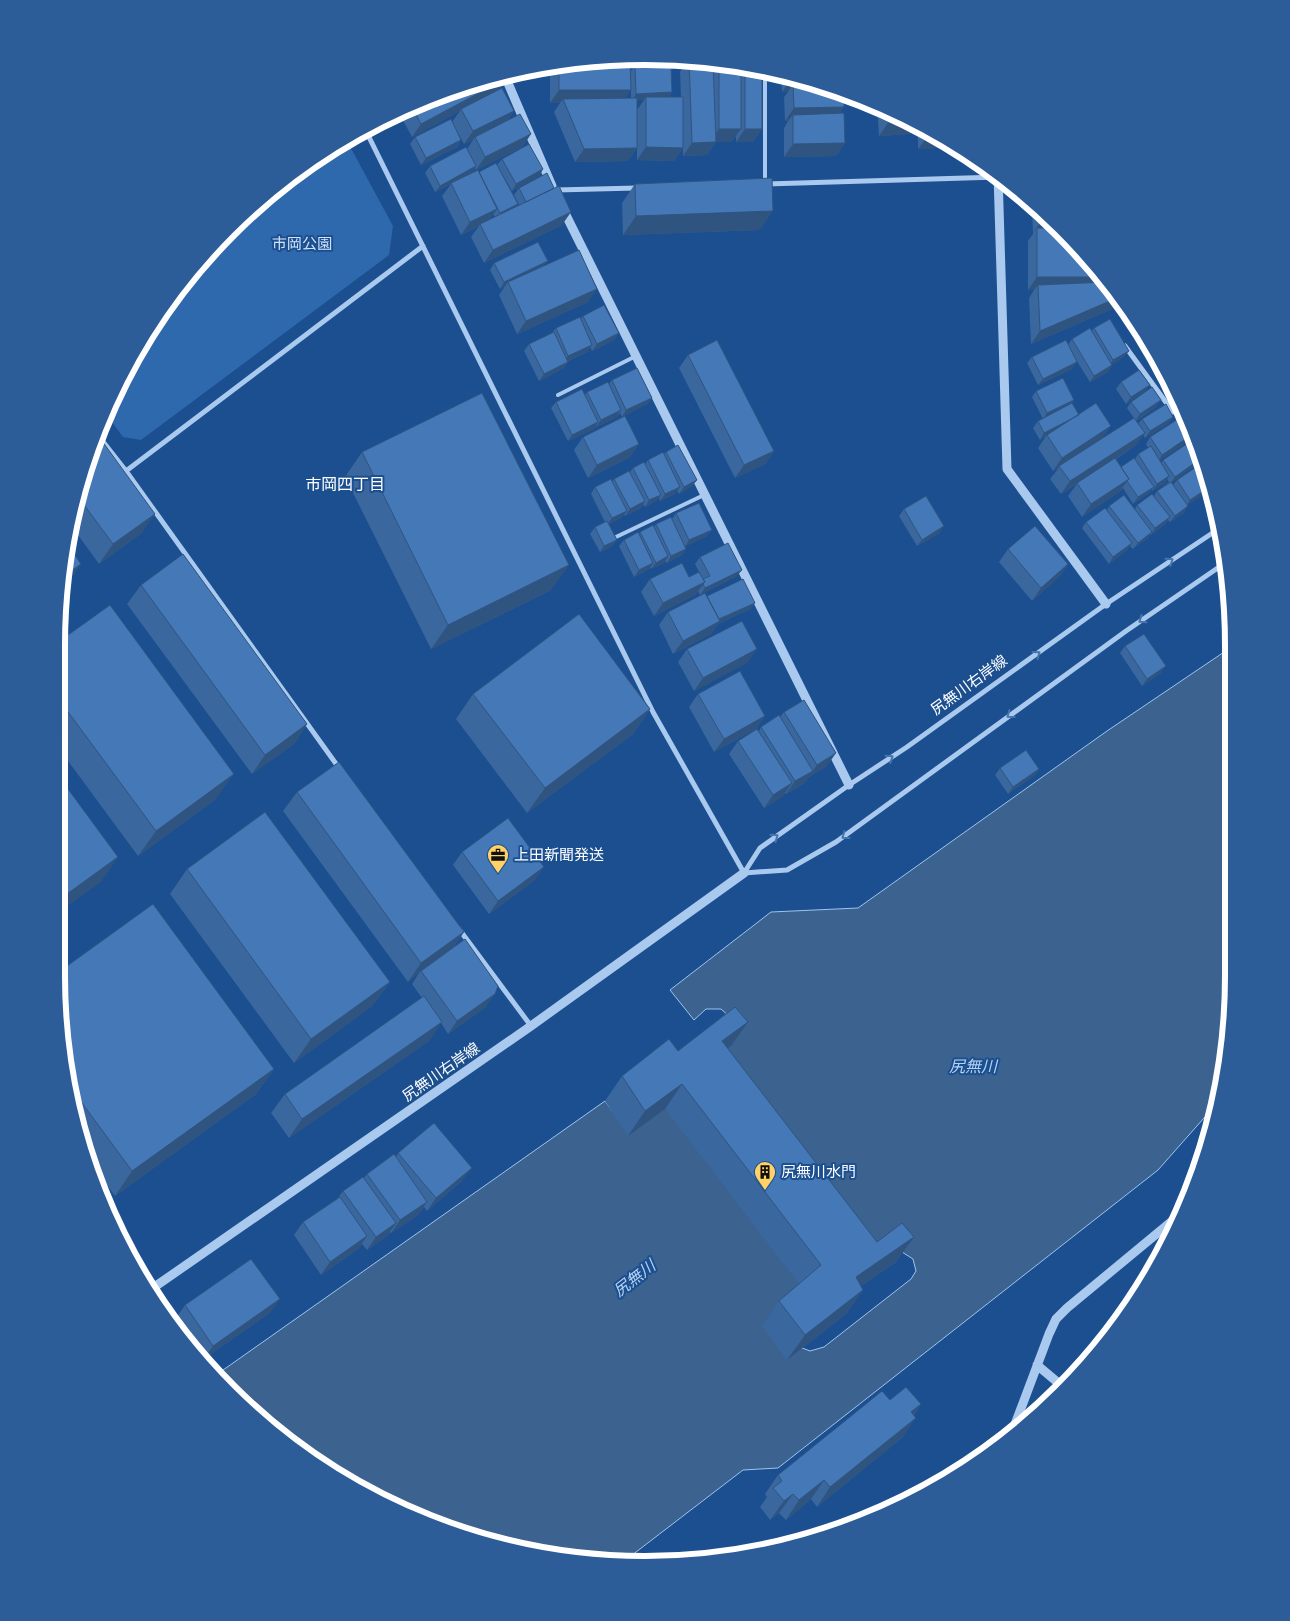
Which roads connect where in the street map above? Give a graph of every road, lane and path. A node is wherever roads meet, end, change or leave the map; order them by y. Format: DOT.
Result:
graph roads {
  1 [pos="765,78"];
  2 [pos="508,82"];
  3 [pos="368,136"];
  4 [pos="986,176"];
  5 [pos="755,184"];
  6 [pos="765,184"];
  7 [pos="999,186"];
  8 [pos="640,188"];
  9 [pos="554,190"];
  10 [pos="423,246"];
  11 [pos="1123,342"];
  12 [pos="636,356"];
  13 [pos="558,395"];
  14 [pos="1175,410"];
  15 [pos="102,441"];
  16 [pos="126,471"];
  17 [pos="705,495"];
  18 [pos="1214,532"];
  19 [pos="616,537"];
  20 [pos="1220,567"];
  21 [pos="1106,604"];
  22 [pos="343,773"];
  23 [pos="849,785"];
  24 [pos="744,873"];
  25 [pos="455,924"];
  26 [pos="531,1026"];
  27 [pos="1170,1223"];
  28 [pos="156,1286"];
  29 [pos="1037,1365"];
  30 [pos="1058,1383"];
  31 [pos="1016,1421"];
  1 -- 6 [label="lane"];
  2 -- 9 [label="street"];
  3 -- 10 [label="street"];
  4 -- 6 [label="street"];
  5 -- 6 [label="street"];
  7 -- 21 [label="street"];
  8 -- 9 [label="street"];
  9 -- 12 [label="street"];
  10 -- 16 [label="street"];
  10 -- 24 [label="street"];
  11 -- 14 [label="street"];
  12 -- 13 [label="lane"];
  12 -- 17 [label="street"];
  15 -- 16 [label="street"];
  16 -- 22 [label="street"];
  17 -- 19 [label="lane"];
  17 -- 23 [label="street"];
  21 -- 18 [label="street, 尻無川右岸線, one-way"];
  20 -- 24 [label="street, one-way"];
  23 -- 21 [label="street, 尻無川右岸線, one-way"];
  24 -- 23 [label="street, 尻無川右岸線, one-way"];
  24 -- 26 [label="street, 尻無川右岸線"];
  25 -- 26 [label="street"];
  26 -- 28 [label="street, 尻無川右岸線"];
  27 -- 29 [label="street"];
  29 -- 30 [label="street"];
  29 -- 31 [label="street"];
}
